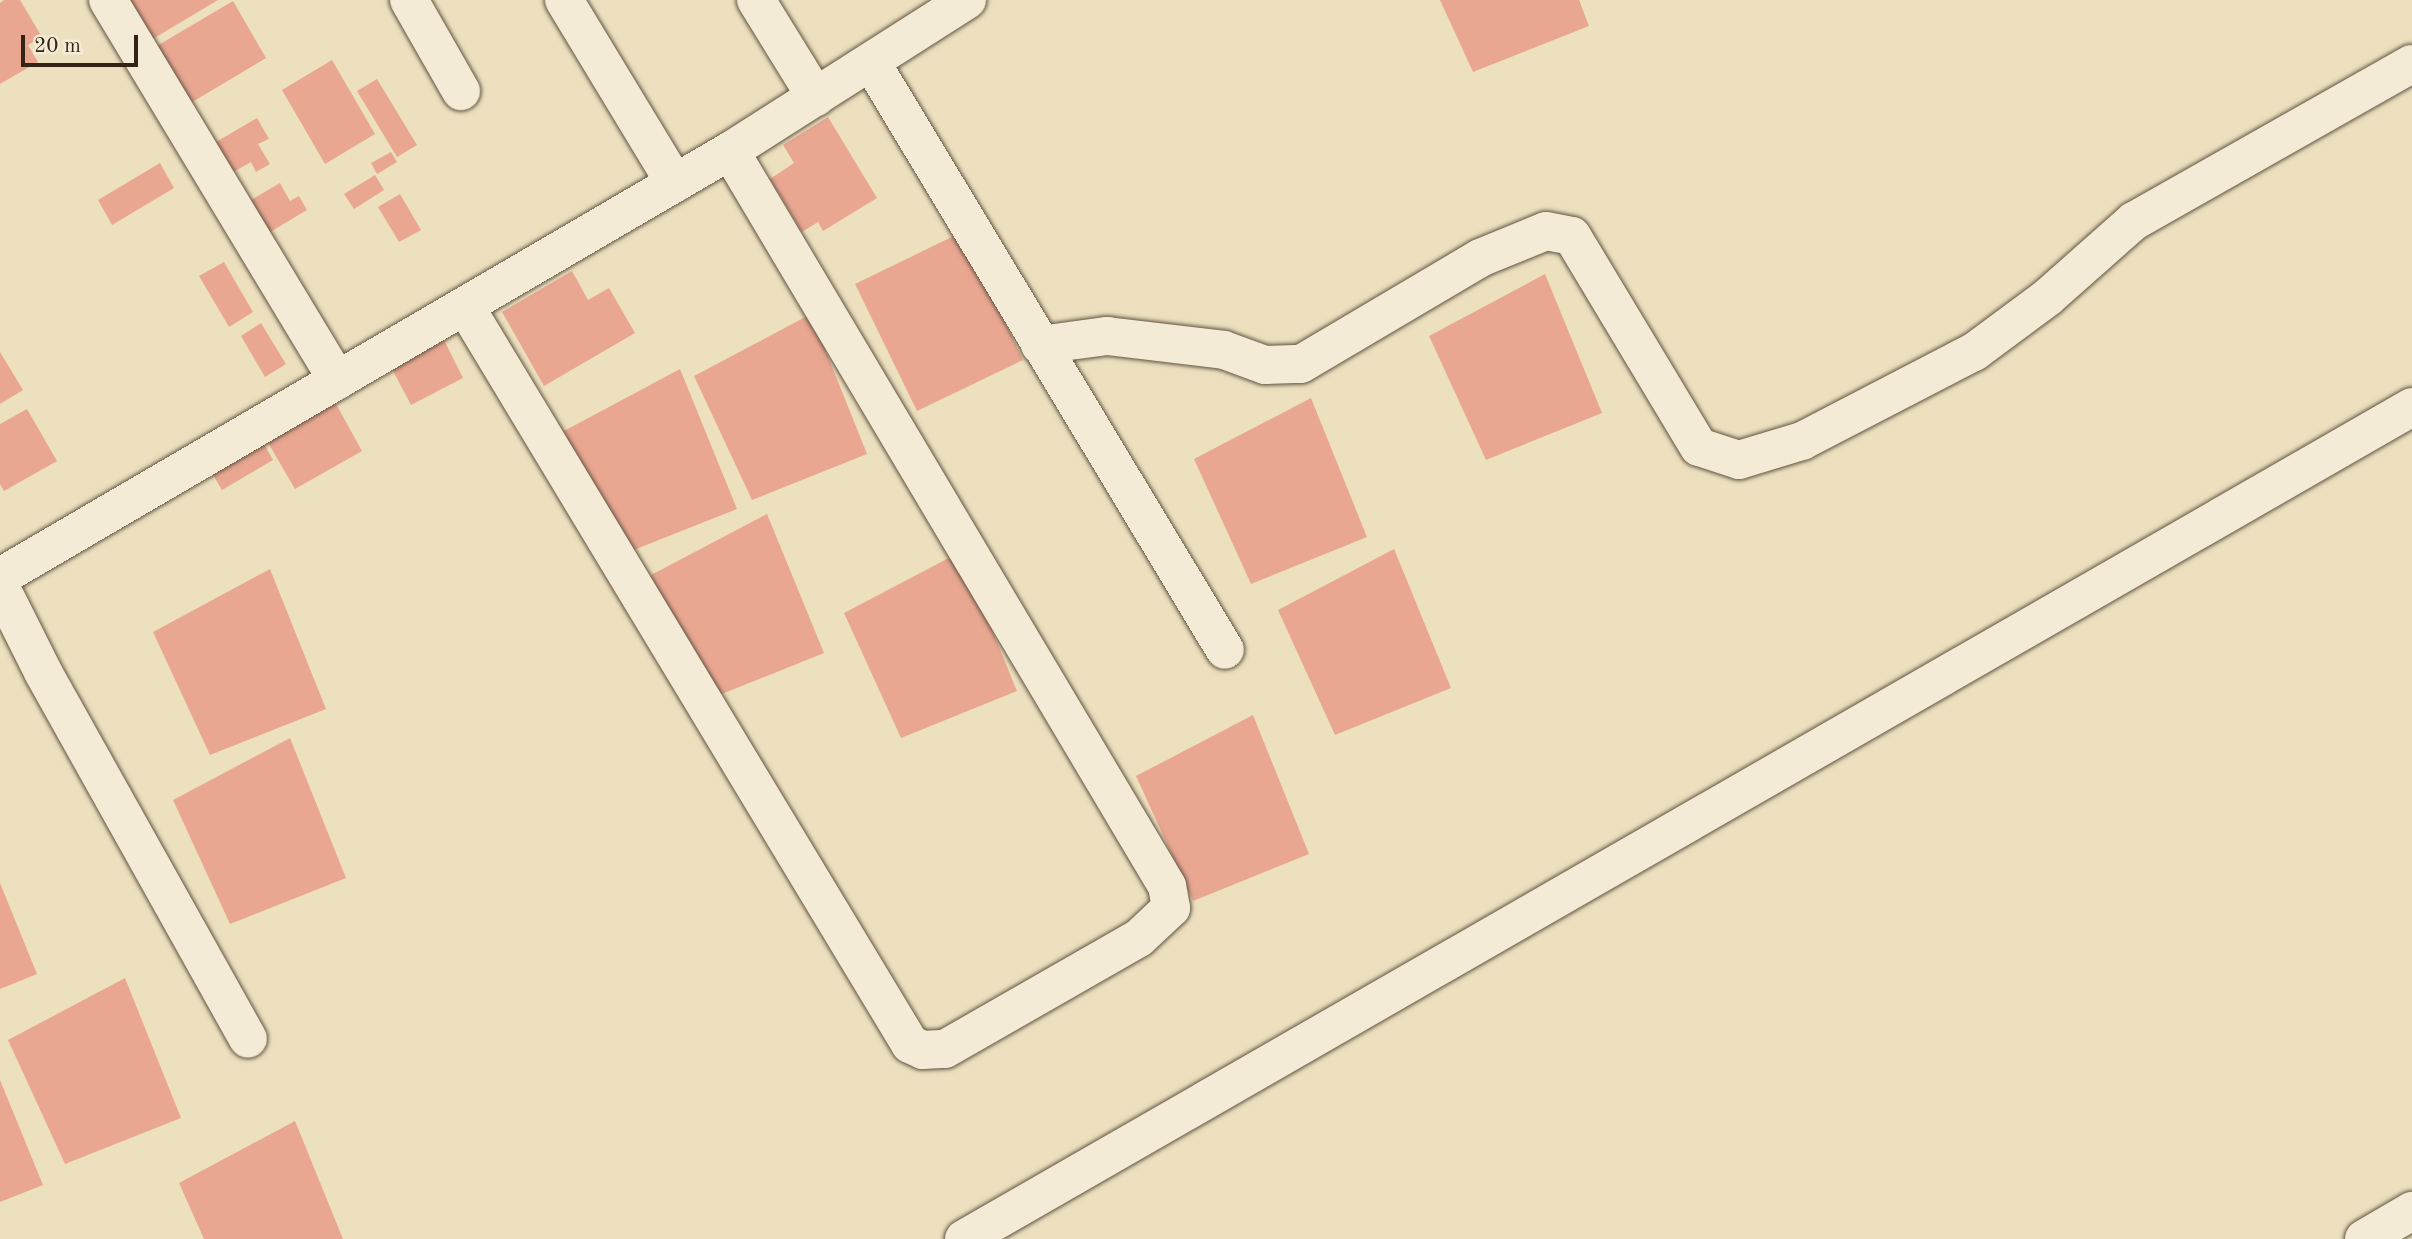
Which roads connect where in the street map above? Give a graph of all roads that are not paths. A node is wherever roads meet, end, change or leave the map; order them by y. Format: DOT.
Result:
graph roads {
  1 [pos="108,0"];
  2 [pos="409,0"];
  3 [pos="564,0"];
  4 [pos="757,0"];
  5 [pos="967,0"];
  6 [pos="871,62"];
  7 [pos="2412,64"];
  8 [pos="461,91"];
  9 [pos="816,97"];
  10 [pos="730,151"];
  11 [pos="675,183"];
  12 [pos="465,306"];
  13 [pos="1040,345"];
  14 [pos="337,380"];
  15 [pos="2412,407"];
  16 [pos="0,577"];
  17 [pos="0,586"];
  18 [pos="1225,650"];
  19 [pos="248,1039"];
  20 [pos="2412,1211"];
  21 [pos="964,1239"];
  22 [pos="2364,1239"];
  1 -- 14 [label="street"];
  2 -- 8 [label="street"];
  3 -- 11 [label="street"];
  4 -- 9 [label="street"];
  5 -- 6 [label="street"];
  6 -- 9 [label="street"];
  6 -- 13 [label="street"];
  7 -- 13 [label="street"];
  9 -- 10 [label="street"];
  10 -- 11 [label="street"];
  10 -- 12 [label="street"];
  11 -- 12 [label="street"];
  12 -- 14 [label="street"];
  13 -- 18 [label="street"];
  14 -- 16 [label="street"];
  15 -- 21 [label="street"];
  17 -- 19 [label="street"];
  20 -- 22 [label="street"];
}
